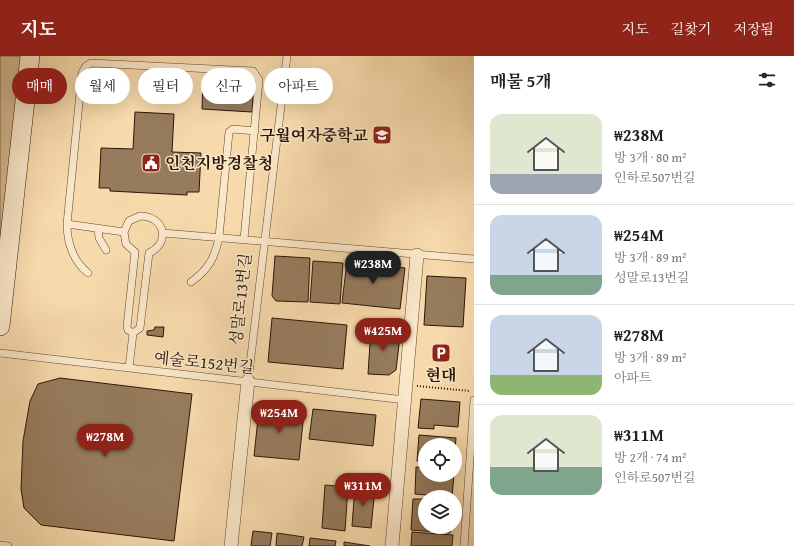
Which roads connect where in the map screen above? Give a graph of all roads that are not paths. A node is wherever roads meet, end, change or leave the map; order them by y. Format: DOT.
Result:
graph roads {
  1 [pos="30,56"];
  2 [pos="287,56"];
  3 [pos="255,131"];
  4 [pos="67,224"];
  5 [pos="98,228"];
  6 [pos="124,232"];
  7 [pos="163,233"];
  8 [pos="219,237"];
  9 [pos="244,239"];
  10 [pos="264,240"];
  11 [pos="106,250"];
  12 [pos="417,255"];
  13 [pos="474,259"];
  14 [pos="88,273"];
  15 [pos="191,282"];
  16 [pos="0,326"];
  17 [pos="133,333"];
  18 [pos="0,353"];
  19 [pos="129,368"];
  20 [pos="248,381"];
  21 [pos="404,400"];
  22 [pos="474,400"];
  23 [pos="0,545"];
  24 [pos="8,546"];
  25 [pos="231,546"];
  26 [pos="392,546"];
  27 [pos="464,546"];
  1 -- 16 [label="main road"];
  2 -- 10 [label="lane, 성말로13번길"];
  3 -- 4 [label="lane"];
  3 -- 8 [label="lane"];
  3 -- 9 [label="lane"];
  4 -- 5 [label="lane"];
  4 -- 14 [label="lane"];
  5 -- 6 [label="lane"];
  5 -- 11 [label="lane"];
  6 -- 7 [label="lane"];
  6 -- 17 [label="lane"];
  7 -- 8 [label="lane"];
  7 -- 17 [label="lane"];
  8 -- 9 [label="lane"];
  8 -- 15 [label="lane"];
  9 -- 10 [label="lane"];
  10 -- 12 [label="lane"];
  10 -- 20 [label="lane, 성말로13번길"];
  12 -- 13 [label="lane"];
  12 -- 21 [label="street"];
  17 -- 19 [label="lane"];
  18 -- 19 [label="lane, 예술로152번길"];
  19 -- 20 [label="lane, 예술로152번길"];
  20 -- 21 [label="lane, 예술로152번길"];
  20 -- 25 [label="street, 성말로13번길"];
  21 -- 26 [label="street"];
  22 -- 27 [label="lane"];
  23 -- 24 [label="lane"];
}
